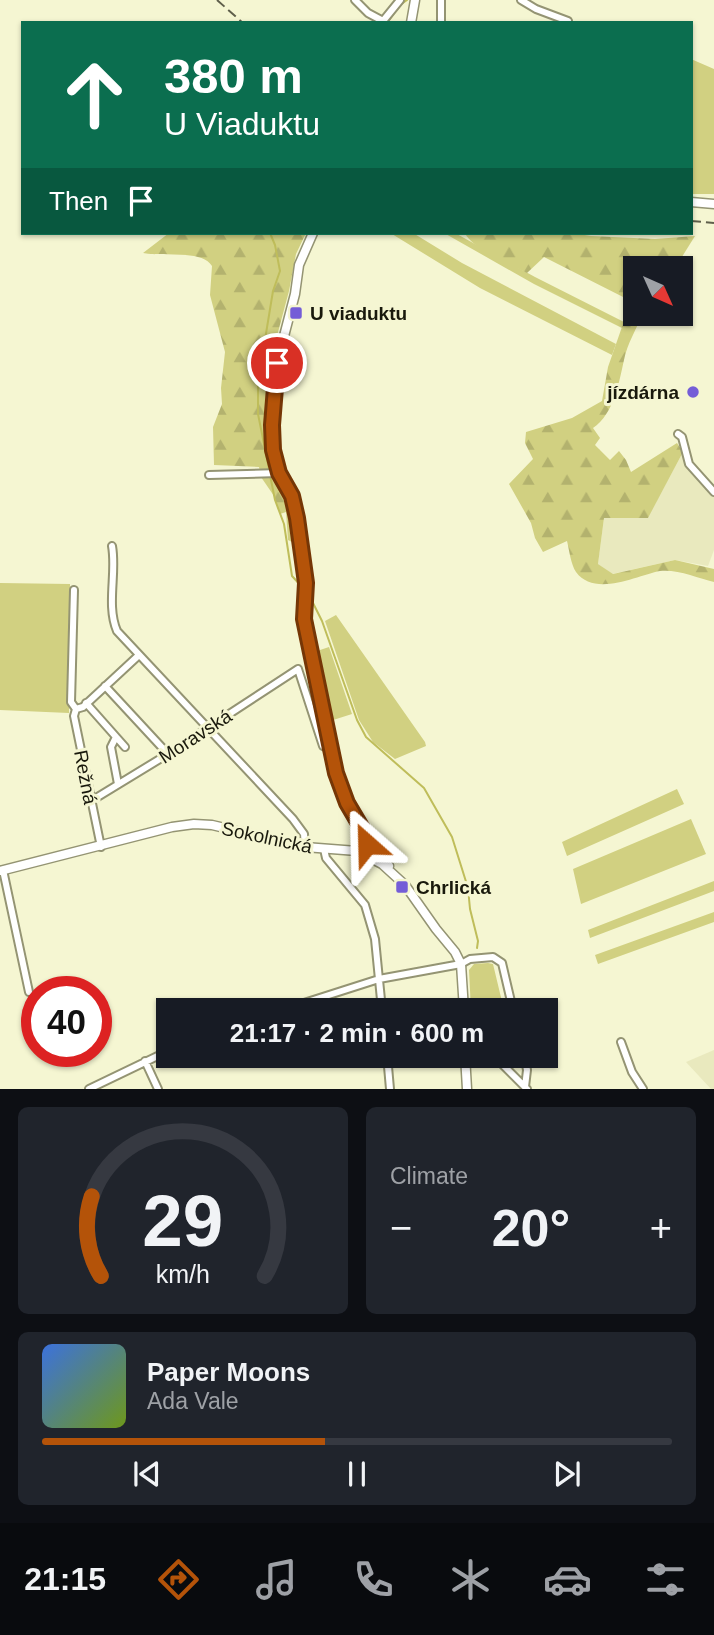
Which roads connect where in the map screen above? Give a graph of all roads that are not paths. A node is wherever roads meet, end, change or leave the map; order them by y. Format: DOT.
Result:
graph roads {
  1 [pos="355,0"];
  2 [pos="400,0"];
  3 [pos="415,0"];
  4 [pos="441,0"];
  5 [pos="521,0"];
  6 [pos="411,21"];
  7 [pos="441,21"];
  8 [pos="568,21"];
  9 [pos="693,202"];
  10 [pos="714,204"];
  11 [pos="312,235"];
  12 [pos="678,435"];
  13 [pos="279,473"];
  14 [pos="209,475"];
  15 [pos="714,492"];
  16 [pos="112,546"];
  17 [pos="74,590"];
  18 [pos="139,655"];
  19 [pos="105,686"];
  20 [pos="86,703"];
  21 [pos="76,709"];
  22 [pos="206,728"];
  23 [pos="116,737"];
  24 [pos="125,747"];
  25 [pos="331,749"];
  26 [pos="169,754"];
  27 [pos="118,784"];
  28 [pos="90,801"];
  29 [pos="366,835"];
  30 [pos="101,847"];
  31 [pos="305,847"];
  32 [pos="324,849"];
  33 [pos="364,854"];
  34 [pos="1,870"];
  35 [pos="394,873"];
  36 [pos="461,964"];
  37 [pos="25,976"];
  38 [pos="379,979"];
  39 [pos="320,998"];
  40 [pos="381,998"];
  41 [pos="463,998"];
  42 [pos="510,998"];
  43 [pos="621,1042"];
  44 [pos="156,1056"];
  45 [pos="145,1061"];
  46 [pos="388,1068"];
  47 [pos="466,1068"];
  48 [pos="507,1068"];
  49 [pos="527,1068"];
  50 [pos="526,1088"];
  51 [pos="89,1089"];
  52 [pos="158,1089"];
  53 [pos="390,1089"];
  54 [pos="467,1089"];
  55 [pos="643,1089"];
  1 -- 2 [label="street"];
  3 -- 6 [label="street"];
  4 -- 7 [label="street"];
  5 -- 8 [label="street"];
  9 -- 10 [label="street"];
  11 -- 13 [label="street"];
  12 -- 15 [label="street"];
  13 -- 14 [label="street"];
  13 -- 25 [label="street"];
  16 -- 18 [label="street"];
  17 -- 21 [label="street, Režná"];
  18 -- 19 [label="street"];
  18 -- 22 [label="street"];
  19 -- 20 [label="street"];
  19 -- 26 [label="street"];
  20 -- 21 [label="street"];
  20 -- 23 [label="street"];
  21 -- 28 [label="street, Režná"];
  22 -- 25 [label="street, Moravská"];
  22 -- 26 [label="street, Moravská"];
  22 -- 31 [label="street"];
  23 -- 24 [label="street"];
  23 -- 27 [label="street"];
  25 -- 29 [label="street"];
  26 -- 27 [label="street, Moravská"];
  27 -- 28 [label="street, Moravská"];
  28 -- 30 [label="street, Režná"];
  29 -- 33 [label="street"];
  29 -- 35 [label="street"];
  30 -- 31 [label="street, Sokolnická"];
  30 -- 34 [label="street, Sokolnická"];
  31 -- 32 [label="street, Sokolnická"];
  32 -- 33 [label="street, Sokolnická"];
  32 -- 38 [label="street"];
  33 -- 35 [label="street, Sokolnická"];
  34 -- 37 [label="street"];
  35 -- 36 [label="street, Sokolnická"];
  36 -- 38 [label="street"];
  36 -- 41 [label="street"];
  36 -- 42 [label="street"];
  38 -- 39 [label="street"];
  38 -- 40 [label="street"];
  43 -- 55 [label="street"];
  44 -- 45 [label="street"];
  45 -- 51 [label="street"];
  45 -- 52 [label="street"];
  46 -- 53 [label="street"];
  47 -- 54 [label="street"];
  48 -- 50 [label="street"];
  49 -- 50 [label="street"];
}
